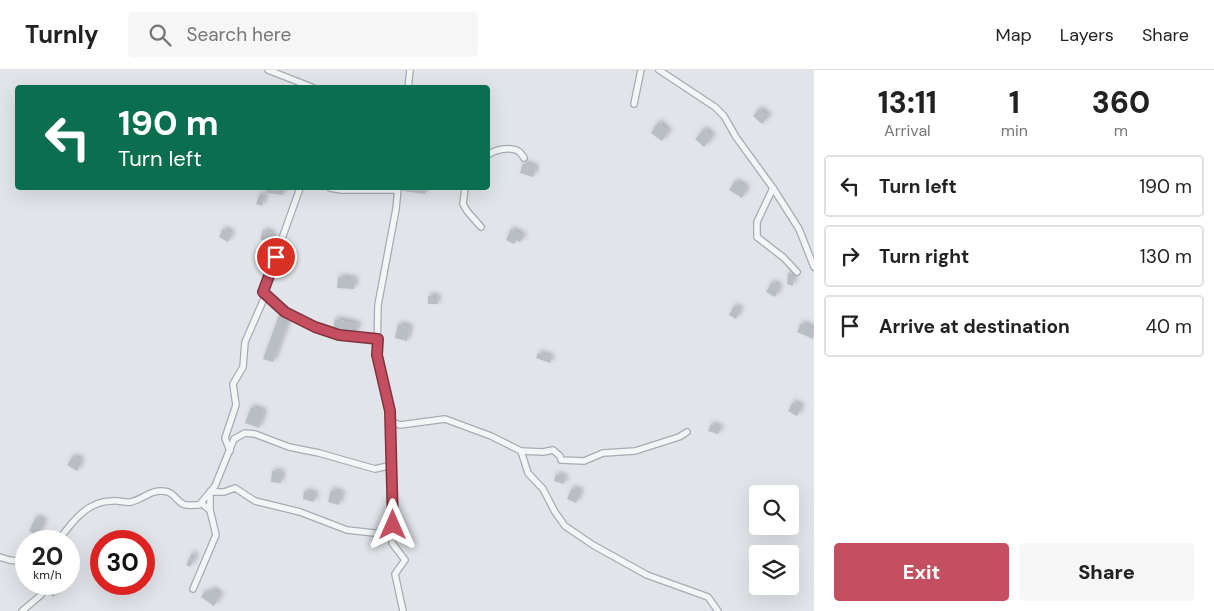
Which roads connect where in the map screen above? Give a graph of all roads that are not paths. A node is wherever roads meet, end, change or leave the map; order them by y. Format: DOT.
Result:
graph roads {
  1 [pos="268,70"];
  2 [pos="410,70"];
  3 [pos="641,70"];
  4 [pos="659,70"];
  5 [pos="306,85"];
  6 [pos="408,85"];
  7 [pos="634,104"];
  8 [pos="490,154"];
  9 [pos="524,158"];
  10 [pos="773,188"];
  11 [pos="299,190"];
  12 [pos="398,190"];
  13 [pos="465,190"];
  14 [pos="481,227"];
  15 [pos="814,267"];
  16 [pos="797,272"];
  17 [pos="266,294"];
  18 [pos="378,339"];
  19 [pos="390,421"];
  20 [pos="687,432"];
  21 [pos="230,451"];
  22 [pos="521,451"];
  23 [pos="392,465"];
  24 [pos="210,492"];
  25 [pos="201,503"];
  26 [pos="210,510"];
  27 [pos="66,530"];
  28 [pos="392,535"];
  29 [pos="0,557"];
  30 [pos="15,561"];
  31 [pos="193,589"];
  32 [pos="41,595"];
  33 [pos="22,611"];
  34 [pos="403,611"];
  35 [pos="718,611"];
  1 -- 5 [label="street"];
  2 -- 6 [label="street"];
  3 -- 7 [label="street"];
  4 -- 10 [label="street"];
  8 -- 9 [label="street"];
  10 -- 15 [label="street"];
  10 -- 16 [label="street"];
  11 -- 17 [label="street"];
  12 -- 18 [label="street"];
  13 -- 14 [label="street"];
  17 -- 18 [label="street"];
  17 -- 21 [label="street"];
  18 -- 19 [label="street"];
  19 -- 22 [label="street"];
  19 -- 23 [label="street"];
  20 -- 22 [label="street"];
  21 -- 23 [label="street"];
  21 -- 24 [label="street"];
  22 -- 35 [label="street"];
  23 -- 28 [label="street"];
  24 -- 25 [label="street"];
  24 -- 26 [label="street"];
  24 -- 28 [label="street"];
  25 -- 26 [label="street"];
  25 -- 27 [label="street"];
  26 -- 31 [label="street"];
  28 -- 34 [label="street"];
  29 -- 30 [label="street"];
  32 -- 33 [label="street"];
}
